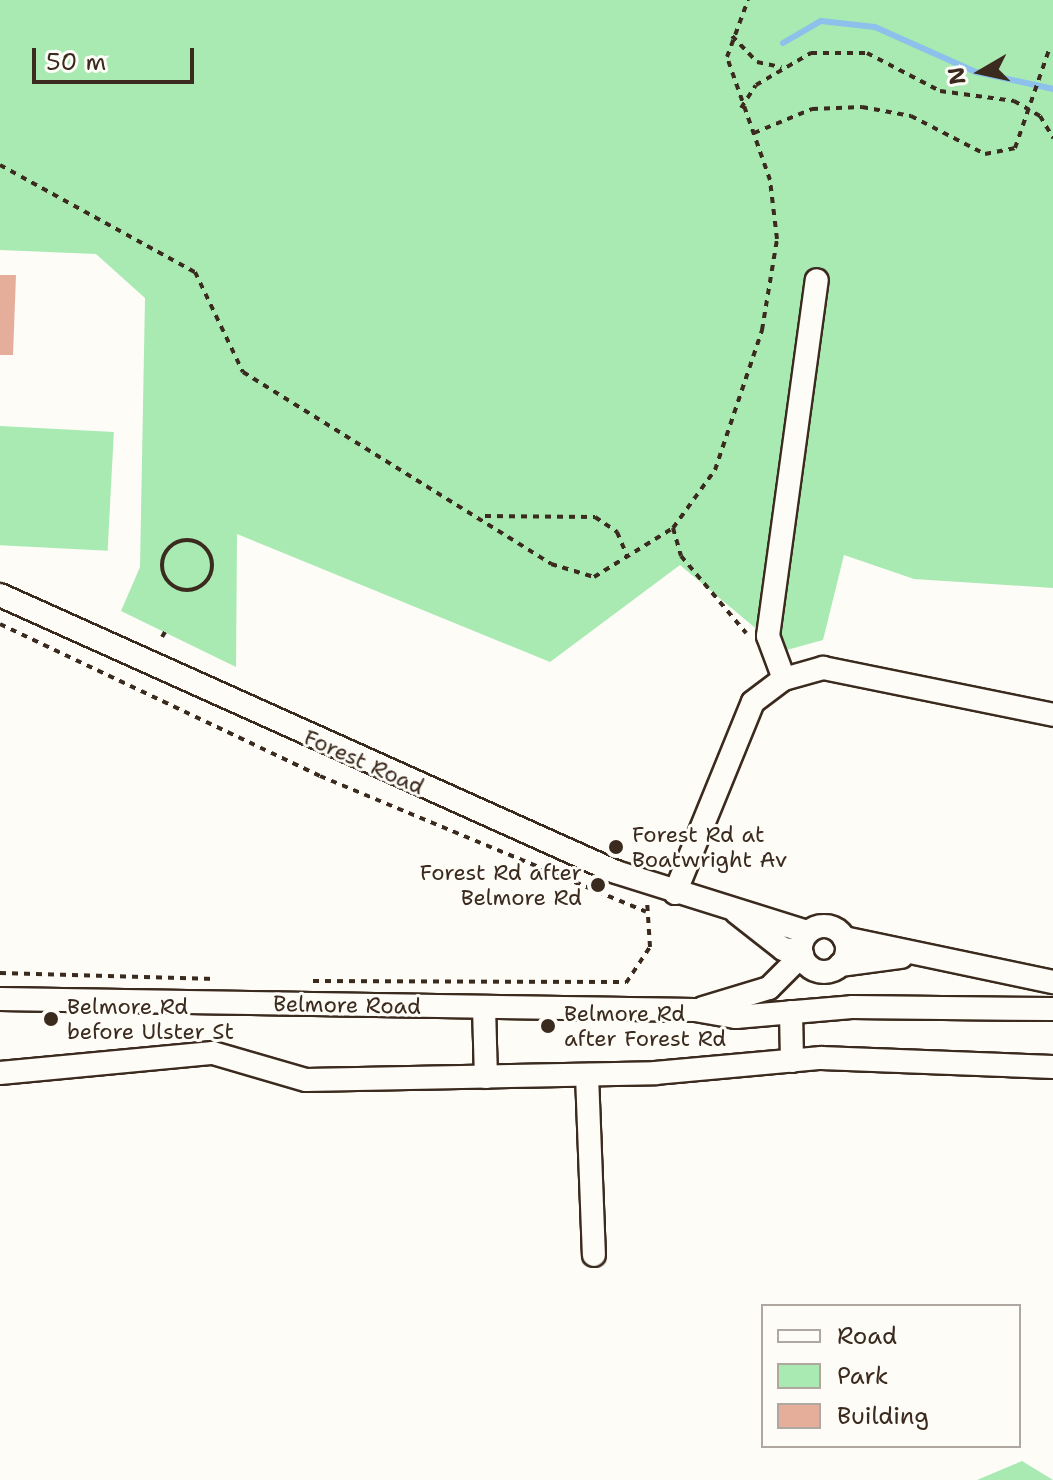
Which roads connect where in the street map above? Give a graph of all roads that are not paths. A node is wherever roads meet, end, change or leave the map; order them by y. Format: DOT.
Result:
graph roads {
  1 [pos="817,280"];
  2 [pos="0,595"];
  3 [pos="784,679"];
  4 [pos="1053,715"];
  5 [pos="675,893"];
  6 [pos="844,938"];
  7 [pos="804,946"];
  8 [pos="930,955"];
  9 [pos="836,968"];
  10 [pos="1053,982"];
  11 [pos="0,999"];
  12 [pos="484,1007"];
  13 [pos="815,1009"];
  14 [pos="1053,1009"];
  15 [pos="695,1010"];
  16 [pos="791,1012"];
  17 [pos="792,1061"];
  18 [pos="1053,1067"];
  19 [pos="0,1073"];
  20 [pos="587,1075"];
  21 [pos="486,1077"];
  22 [pos="594,1255"];
  1 -- 3 [label="street"];
  2 -- 5 [label="street, Forest Road"];
  3 -- 4 [label="street"];
  3 -- 5 [label="street"];
  5 -- 7 [label="street, Forest Road"];
  6 -- 7 [label="street"];
  6 -- 8 [label="street"];
  6 -- 9 [label="street"];
  7 -- 9 [label="street"];
  7 -- 15 [label="street, Belmore Road"];
  8 -- 9 [label="street"];
  8 -- 10 [label="street"];
  9 -- 13 [label="street"];
  11 -- 12 [label="street, Belmore Road"];
  12 -- 15 [label="street, Belmore Road"];
  12 -- 21 [label="street"];
  13 -- 14 [label="street, Belmore Road"];
  13 -- 16 [label="street, Belmore Road"];
  15 -- 16 [label="street, Belmore Road"];
  16 -- 17 [label="street"];
  17 -- 18 [label="street"];
  17 -- 20 [label="street"];
  19 -- 21 [label="street"];
  20 -- 21 [label="street"];
  20 -- 22 [label="street"];
}
